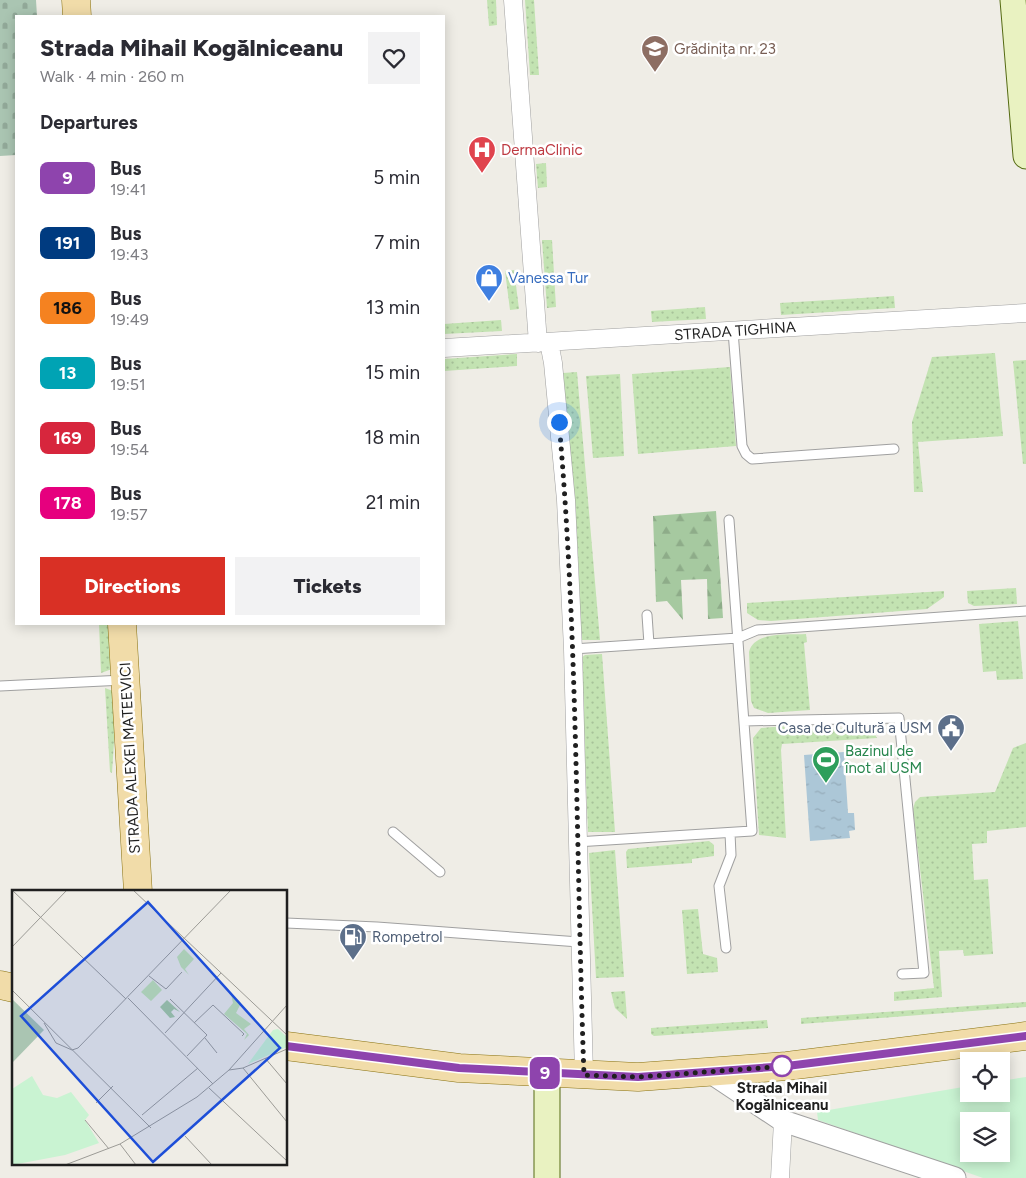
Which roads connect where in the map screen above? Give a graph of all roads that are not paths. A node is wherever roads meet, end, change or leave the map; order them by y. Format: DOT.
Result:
graph roads {
  1 [pos="76,0"];
  2 [pos="513,0"];
  3 [pos="1013,0"];
  4 [pos="77,15"];
  5 [pos="1026,156"];
  6 [pos="1026,313"];
  7 [pos="733,331"];
  8 [pos="544,342"];
  9 [pos="445,348"];
  10 [pos="894,449"];
  11 [pos="729,520"];
  12 [pos="1026,611"];
  13 [pos="647,615"];
  14 [pos="122,625"];
  15 [pos="738,638"];
  16 [pos="649,644"];
  17 [pos="573,649"];
  18 [pos="126,680"];
  19 [pos="0,686"];
  20 [pos="744,720"];
  21 [pos="393,832"];
  22 [pos="730,833"];
  23 [pos="576,842"];
  24 [pos="440,872"];
  25 [pos="138,890"];
  26 [pos="288,923"];
  27 [pos="579,942"];
  28 [pos="726,948"];
  29 [pos="902,974"];
  30 [pos="1026,1036"];
  31 [pos="288,1046"];
  32 [pos="711,1073"];
  33 [pos="547,1074"];
  34 [pos="584,1075"];
  35 [pos="783,1121"];
  36 [pos="921,1172"];
  37 [pos="547,1178"];
  38 [pos="780,1178"];
  39 [pos="955,1178"];
  1 -- 4 [label="main road"];
  2 -- 8 [label="street"];
  3 -- 5 [label="main road"];
  6 -- 7 [label="street, STRADA TIGHINA"];
  7 -- 8 [label="street, STRADA TIGHINA"];
  7 -- 10 [label="lane"];
  8 -- 9 [label="street, STRADA TIGHINA"];
  8 -- 17 [label="street"];
  11 -- 15 [label="lane"];
  12 -- 15 [label="lane"];
  13 -- 16 [label="lane"];
  14 -- 18 [label="main road, STRADA ALEXEI MATEEVICI"];
  15 -- 16 [label="lane"];
  15 -- 20 [label="lane"];
  16 -- 17 [label="lane"];
  17 -- 23 [label="street"];
  18 -- 19 [label="lane"];
  18 -- 25 [label="main road, STRADA ALEXEI MATEEVICI"];
  20 -- 22 [label="lane"];
  20 -- 29 [label="lane"];
  21 -- 24 [label="lane"];
  22 -- 23 [label="lane"];
  22 -- 28 [label="lane"];
  23 -- 27 [label="street"];
  26 -- 27 [label="lane"];
  27 -- 34 [label="street"];
  30 -- 32 [label="main road"];
  31 -- 33 [label="main road"];
  32 -- 34 [label="main road"];
  32 -- 35 [label="street"];
  33 -- 34 [label="main road"];
  33 -- 37 [label="main road"];
  35 -- 36 [label="street"];
  35 -- 38 [label="street"];
  36 -- 39 [label="street"];
}
